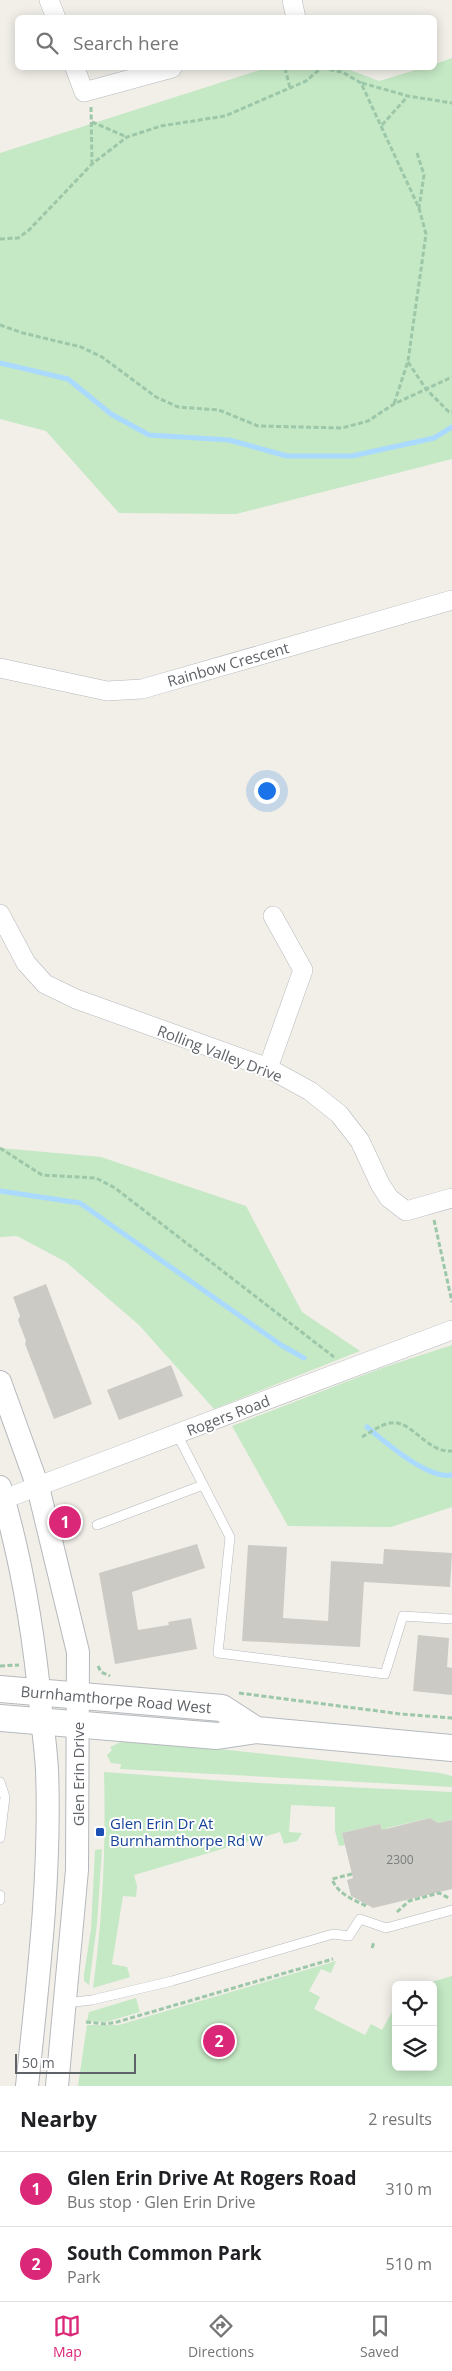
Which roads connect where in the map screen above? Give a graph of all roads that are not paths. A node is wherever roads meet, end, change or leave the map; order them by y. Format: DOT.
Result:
graph roads {
  1 [pos="49,0"];
  2 [pos="292,0"];
  3 [pos="55,15"];
  4 [pos="295,15"];
  5 [pos="76,70"];
  6 [pos="165,70"];
  7 [pos="452,600"];
  8 [pos="0,668"];
  9 [pos="0,914"];
  10 [pos="274,916"];
  11 [pos="268,1068"];
  12 [pos="452,1198"];
  13 [pos="452,1330"];
  14 [pos="0,1382"];
  15 [pos="177,1434"];
  16 [pos="203,1485"];
  17 [pos="38,1486"];
  18 [pos="2,1493"];
  19 [pos="97,1525"];
  20 [pos="452,1620"];
  21 [pos="3,1677"];
  22 [pos="40,1692"];
  23 [pos="78,1696"];
  24 [pos="0,1718"];
  25 [pos="42,1721"];
  26 [pos="78,1724"];
  27 [pos="256,1730"];
  28 [pos="452,1748"];
  29 [pos="0,1782"];
  30 [pos="0,1838"];
  31 [pos="0,1895"];
  32 [pos="0,1900"];
  33 [pos="452,1910"];
  34 [pos="66,2003"];
  35 [pos="28,2086"];
  36 [pos="57,2086"];
  1 -- 3 [label="street"];
  2 -- 4 [label="street"];
  5 -- 6 [label="street"];
  7 -- 8 [label="street, Rainbow Crescent"];
  9 -- 11 [label="street, Rolling Valley Drive"];
  10 -- 11 [label="street"];
  11 -- 12 [label="street, Rolling Valley Drive"];
  13 -- 15 [label="street, Rogers Road"];
  14 -- 17 [label="street, Glen Erin Drive"];
  15 -- 16 [label="lane"];
  15 -- 17 [label="street, Rogers Road"];
  16 -- 19 [label="lane"];
  16 -- 20 [label="lane"];
  17 -- 18 [label="street, Rogers Road"];
  17 -- 23 [label="street, Glen Erin Drive"];
  18 -- 22 [label="street, Glen Erin Drive"];
  21 -- 22 [label="main road, Burnhamthorpe Road West"];
  22 -- 23 [label="main road, Burnhamthorpe Road West"];
  22 -- 25 [label="street, Glen Erin Drive"];
  23 -- 26 [label="street, Glen Erin Drive"];
  23 -- 27 [label="main road, Burnhamthorpe Road West"];
  24 -- 25 [label="main road, Burnhamthorpe Road West"];
  25 -- 26 [label="main road, Burnhamthorpe Road West"];
  25 -- 35 [label="street, Glen Erin Drive"];
  26 -- 27 [label="main road, Burnhamthorpe Road West"];
  26 -- 34 [label="street, Glen Erin Drive"];
  27 -- 28 [label="main road, Burnhamthorpe Road West"];
  29 -- 30 [label="lane"];
  31 -- 32 [label="lane"];
  33 -- 34 [label="lane"];
  34 -- 36 [label="street, Glen Erin Drive"];
}
